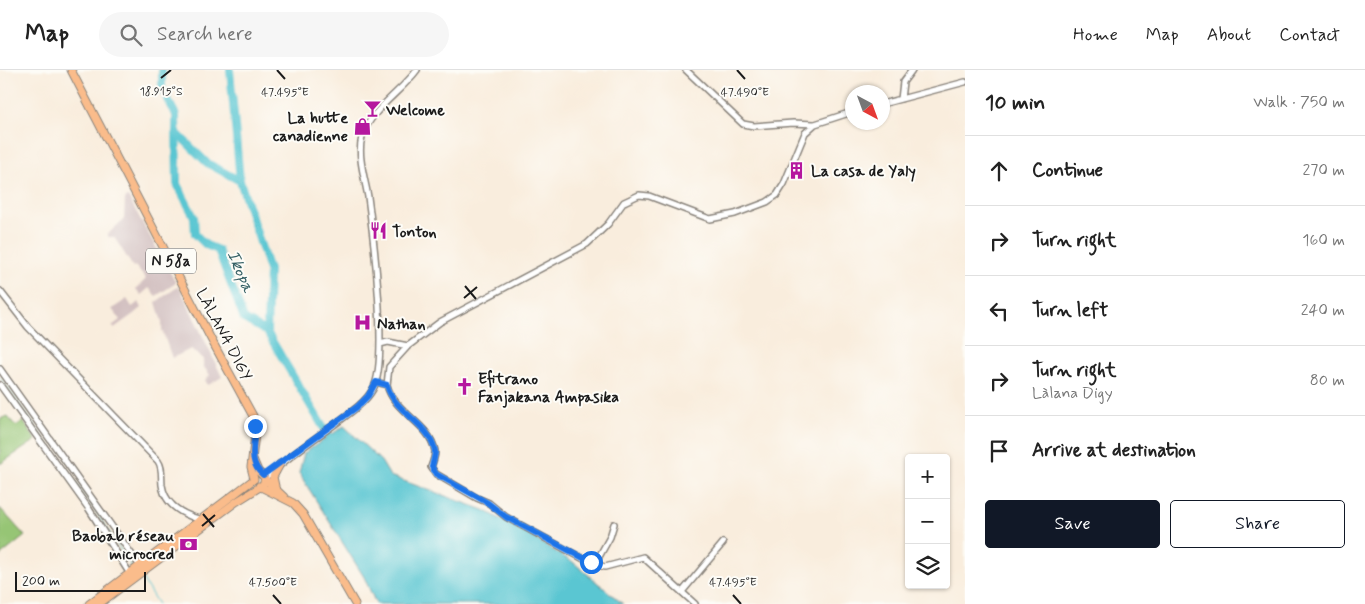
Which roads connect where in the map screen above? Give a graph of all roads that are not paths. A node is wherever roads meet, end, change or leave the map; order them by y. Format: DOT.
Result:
graph roads {
  1 [pos="71,70"];
  2 [pos="417,70"];
  3 [pos="686,70"];
  4 [pos="912,70"];
  5 [pos="965,82"];
  6 [pos="901,99"];
  7 [pos="890,102"];
  8 [pos="845,114"];
  9 [pos="815,124"];
  10 [pos="0,291"];
  11 [pos="380,344"];
  12 [pos="408,346"];
  13 [pos="0,369"];
  14 [pos="376,382"];
  15 [pos="0,385"];
  16 [pos="387,385"];
  17 [pos="252,456"];
  18 [pos="282,463"];
  19 [pos="263,479"];
  20 [pos="253,480"];
  21 [pos="274,491"];
  22 [pos="246,496"];
  23 [pos="202,520"];
  24 [pos="614,524"];
  25 [pos="723,543"];
  26 [pos="595,564"];
  27 [pos="142,569"];
  28 [pos="132,576"];
  29 [pos="682,592"];
  30 [pos="89,604"];
  31 [pos="99,604"];
  32 [pos="354,604"];
  33 [pos="695,604"];
  1 -- 17 [label="main road, LÀLANA DIGY / N 58a"];
  2 -- 11 [label="street"];
  3 -- 9 [label="street"];
  4 -- 6 [label="street"];
  5 -- 6 [label="street"];
  6 -- 7 [label="street"];
  8 -- 9 [label="street"];
  9 -- 12 [label="street"];
  10 -- 23 [label="street"];
  11 -- 12 [label="street"];
  11 -- 14 [label="street"];
  12 -- 16 [label="street"];
  13 -- 27 [label="street"];
  14 -- 16 [label="street"];
  14 -- 18 [label="street"];
  15 -- 28 [label="street"];
  16 -- 26 [label="street"];
  17 -- 19 [label="main road"];
  17 -- 20 [label="main road, N 58a"];
  18 -- 19 [label="street"];
  18 -- 21 [label="main road"];
  19 -- 20 [label="main road"];
  19 -- 21 [label="main road"];
  19 -- 22 [label="main road"];
  20 -- 23 [label="main road"];
  21 -- 22 [label="main road"];
  21 -- 32 [label="main road"];
  22 -- 27 [label="main road"];
  23 -- 27 [label="main road"];
  24 -- 26 [label="street"];
  25 -- 29 [label="street"];
  26 -- 29 [label="street"];
  27 -- 28 [label="main road"];
  28 -- 30 [label="main road"];
  28 -- 31 [label="main road"];
  29 -- 33 [label="street"];
}
